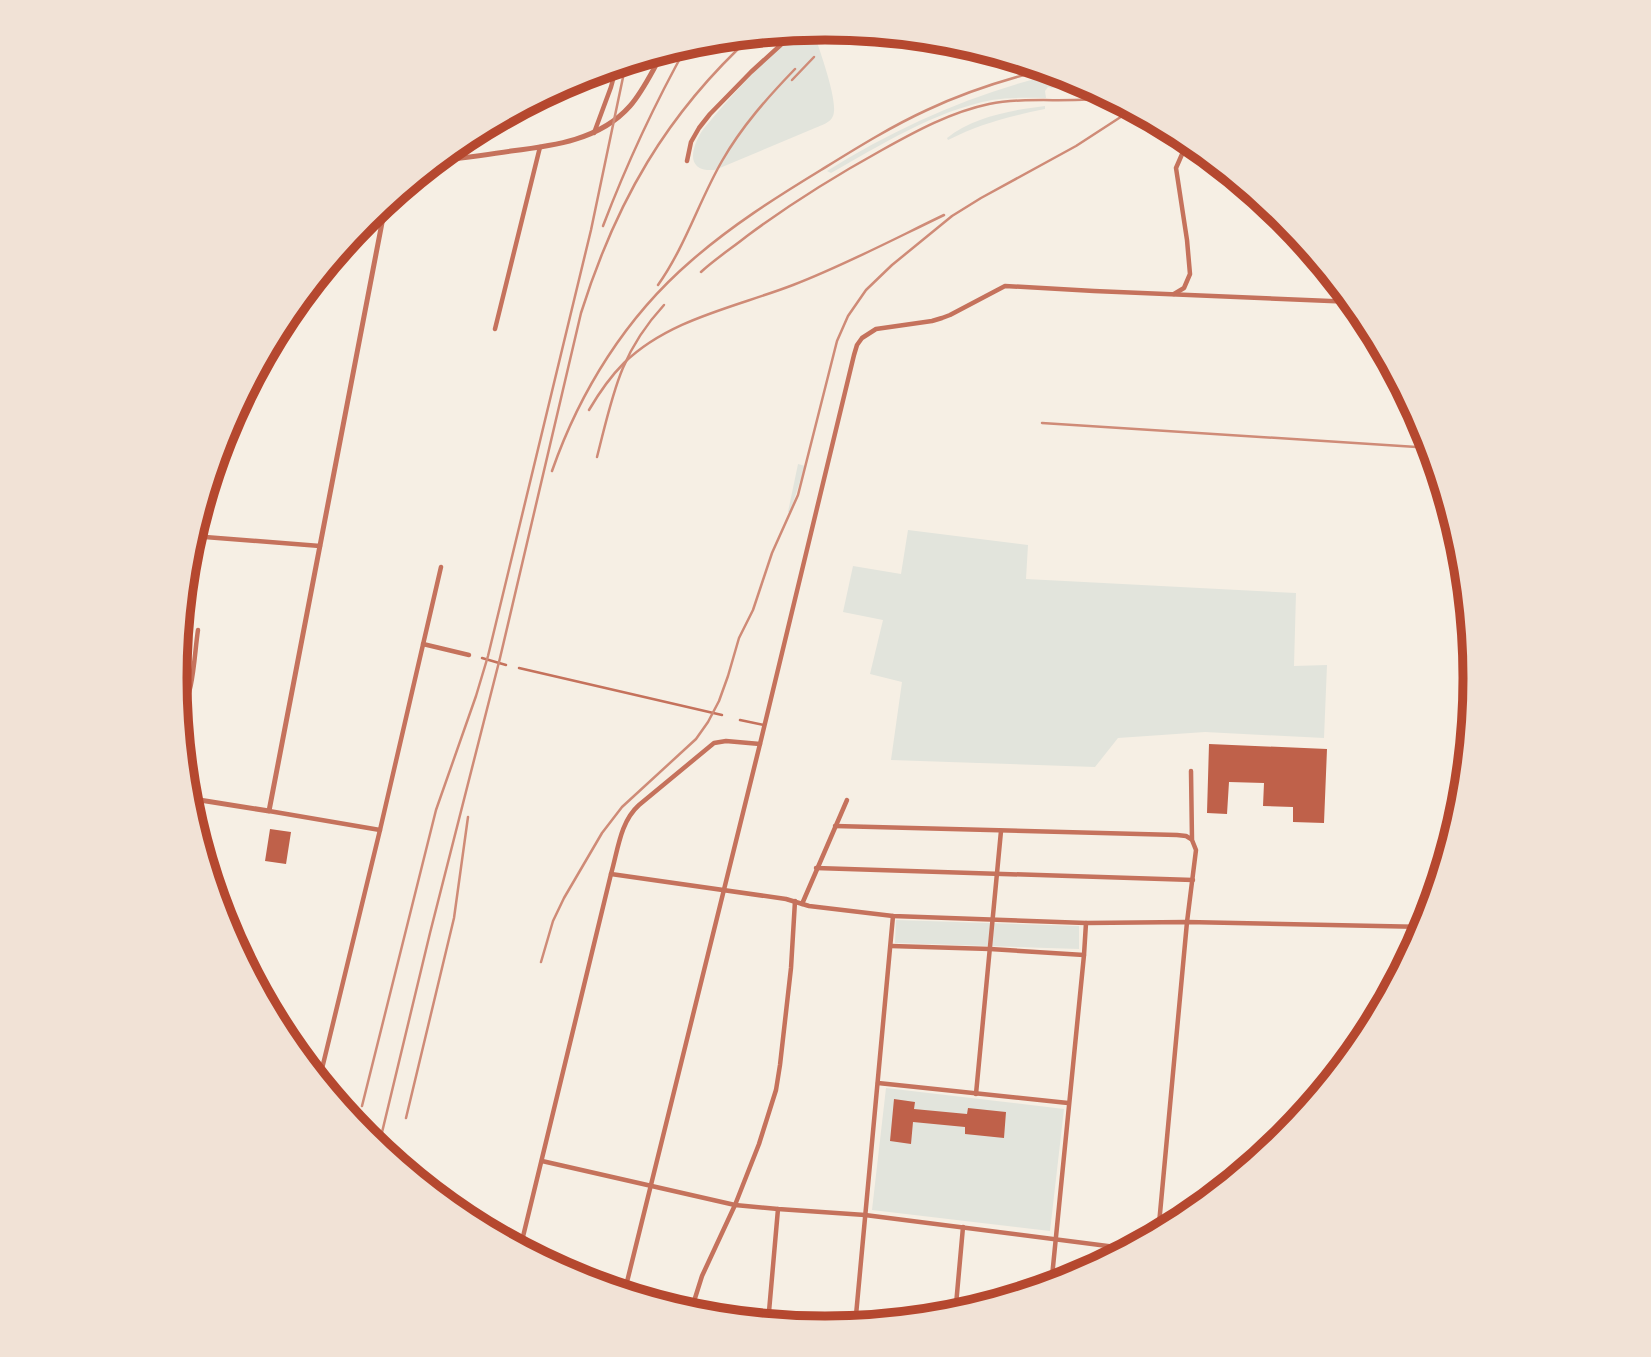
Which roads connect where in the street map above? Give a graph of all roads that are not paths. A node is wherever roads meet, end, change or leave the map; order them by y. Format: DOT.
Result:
graph roads {
  1 [pos="784,42"];
  2 [pos="657,63"];
  3 [pos="614,76"];
  4 [pos="594,133"];
  5 [pos="540,147"];
  6 [pos="1184,151"];
  7 [pos="456,158"];
  8 [pos="687,161"];
  9 [pos="383,219"];
  10 [pos="1173,294"];
  11 [pos="1340,301"];
  12 [pos="495,329"];
  13 [pos="204,537"];
  14 [pos="320,546"];
  15 [pos="441,567"];
  16 [pos="198,630"];
  17 [pos="423,644"];
  18 [pos="469,655"];
  19 [pos="482,658"];
  20 [pos="506,665"];
  21 [pos="519,668"];
  22 [pos="188,698"];
  23 [pos="722,715"];
  24 [pos="740,720"];
  25 [pos="765,726"];
  26 [pos="760,744"];
  27 [pos="1191,771"];
  28 [pos="199,800"];
  29 [pos="847,800"];
  30 [pos="269,811"];
  31 [pos="835,826"];
  32 [pos="380,830"];
  33 [pos="1000,831"];
  34 [pos="1192,840"];
  35 [pos="816,868"];
  36 [pos="611,874"];
  37 [pos="997,874"];
  38 [pos="1193,880"];
  39 [pos="723,889"];
  40 [pos="795,901"];
  41 [pos="802,904"];
  42 [pos="893,916"];
  43 [pos="992,919"];
  44 [pos="1187,922"];
  45 [pos="1086,923"];
  46 [pos="1413,927"];
  47 [pos="891,946"];
  48 [pos="990,949"];
  49 [pos="1084,955"];
  50 [pos="321,1070"];
  51 [pos="878,1083"];
  52 [pos="976,1094"];
  53 [pos="1068,1103"];
  54 [pos="542,1161"];
  55 [pos="650,1186"];
  56 [pos="735,1205"];
  57 [pos="778,1209"];
  58 [pos="866,1214"];
  59 [pos="1159,1222"];
  60 [pos="963,1227"];
  61 [pos="1055,1239"];
  62 [pos="522,1240"];
  63 [pos="1115,1247"];
  64 [pos="1052,1275"];
  65 [pos="626,1285"];
  66 [pos="694,1302"];
  67 [pos="956,1303"];
  68 [pos="769,1314"];
  69 [pos="856,1316"];
  1 -- 8 [label="street"];
  2 -- 4 [label="street"];
  3 -- 4 [label="street"];
  4 -- 5 [label="street"];
  5 -- 7 [label="street"];
  5 -- 12 [label="street"];
  6 -- 10 [label="street"];
  9 -- 14 [label="street"];
  10 -- 11 [label="street"];
  10 -- 25 [label="street"];
  13 -- 14 [label="street"];
  14 -- 30 [label="street"];
  15 -- 17 [label="street"];
  16 -- 22 [label="street"];
  17 -- 18 [label="street"];
  17 -- 32 [label="street"];
  19 -- 20 [label="street"];
  21 -- 23 [label="street"];
  24 -- 25 [label="street"];
  25 -- 26 [label="street"];
  26 -- 36 [label="street"];
  26 -- 39 [label="street"];
  27 -- 34 [label="street"];
  28 -- 30 [label="street"];
  29 -- 31 [label="street"];
  30 -- 32 [label="street"];
  31 -- 33 [label="street"];
  31 -- 35 [label="street"];
  32 -- 50 [label="street"];
  33 -- 34 [label="street"];
  33 -- 37 [label="street"];
  34 -- 38 [label="street"];
  35 -- 37 [label="street"];
  35 -- 41 [label="street"];
  36 -- 39 [label="street"];
  36 -- 54 [label="street"];
  37 -- 38 [label="street"];
  37 -- 43 [label="street"];
  38 -- 44 [label="street"];
  39 -- 40 [label="street"];
  39 -- 55 [label="street"];
  40 -- 41 [label="street"];
  40 -- 56 [label="street"];
  41 -- 42 [label="street"];
  42 -- 43 [label="street"];
  42 -- 47 [label="street"];
  43 -- 45 [label="street"];
  43 -- 48 [label="street"];
  44 -- 45 [label="street"];
  44 -- 46 [label="street"];
  44 -- 59 [label="street"];
  45 -- 49 [label="street"];
  47 -- 48 [label="street"];
  47 -- 51 [label="street"];
  48 -- 49 [label="street"];
  48 -- 52 [label="street"];
  49 -- 53 [label="street"];
  51 -- 52 [label="street"];
  51 -- 58 [label="street"];
  52 -- 53 [label="street"];
  53 -- 61 [label="street"];
  54 -- 55 [label="street"];
  54 -- 62 [label="street"];
  55 -- 56 [label="street"];
  55 -- 65 [label="street"];
  56 -- 57 [label="street"];
  56 -- 66 [label="street"];
  57 -- 58 [label="street"];
  57 -- 68 [label="street"];
  58 -- 60 [label="street"];
  58 -- 69 [label="street"];
  60 -- 61 [label="street"];
  60 -- 67 [label="street"];
  61 -- 63 [label="street"];
  61 -- 64 [label="street"];
}
